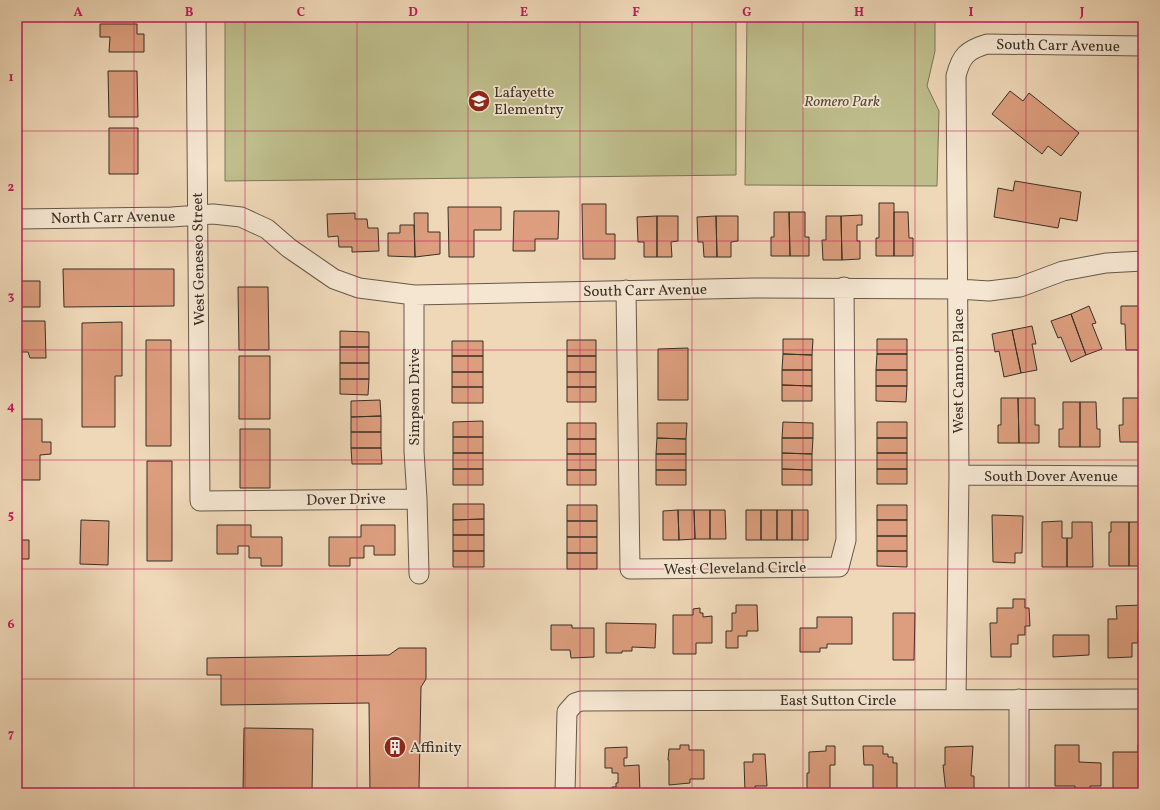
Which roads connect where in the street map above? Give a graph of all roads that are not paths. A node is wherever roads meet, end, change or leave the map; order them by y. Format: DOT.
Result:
graph roads {
  1 [pos="196,17"];
  2 [pos="1143,46"];
  3 [pos="973,48"];
  4 [pos="198,215"];
  5 [pos="17,218"];
  6 [pos="1143,261"];
  7 [pos="334,279"];
  8 [pos="844,287"];
  9 [pos="958,289"];
  10 [pos="626,290"];
  11 [pos="414,295"];
  12 [pos="959,475"];
  13 [pos="1143,476"];
  14 [pos="417,499"];
  15 [pos="200,501"];
  16 [pos="419,574"];
  17 [pos="956,699"];
  18 [pos="1019,699"];
  19 [pos="1143,699"];
  20 [pos="565,793"];
  21 [pos="1019,793"];
  1 -- 4 [label="street, West Geneseo Street"];
  2 -- 3 [label="street, South Carr Avenue"];
  3 -- 9 [label="street, West Cannon Place"];
  4 -- 5 [label="street, North Carr Avenue"];
  4 -- 7 [label="street, North Carr Avenue"];
  4 -- 15 [label="street, West Geneseo Street"];
  6 -- 9 [label="street, South Carr Avenue"];
  7 -- 11 [label="street, South Carr Avenue"];
  8 -- 9 [label="street, South Carr Avenue"];
  8 -- 10 [label="street, South Carr Avenue"];
  8 -- 10 [label="street, West Cleveland Circle"];
  9 -- 12 [label="street, West Cannon Place"];
  10 -- 11 [label="street, South Carr Avenue"];
  11 -- 14 [label="street, Simpson Drive"];
  12 -- 13 [label="street, South Dover Avenue"];
  12 -- 17 [label="street, West Cannon Place"];
  14 -- 15 [label="street, Dover Drive"];
  14 -- 16 [label="street"];
  17 -- 18 [label="street, East Sutton Circle"];
  17 -- 20 [label="street, East Sutton Circle"];
  18 -- 19 [label="street, East Sutton Circle"];
  18 -- 21 [label="street"];
}
